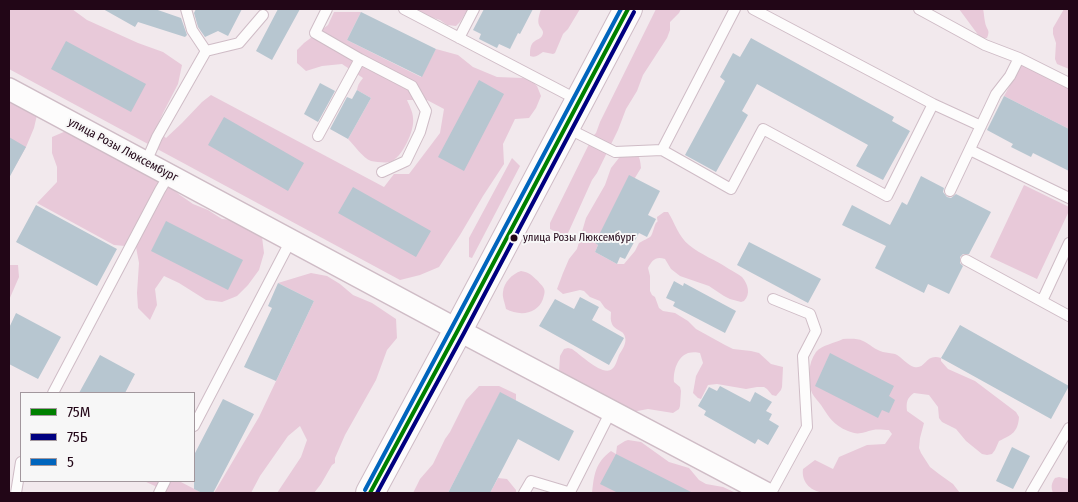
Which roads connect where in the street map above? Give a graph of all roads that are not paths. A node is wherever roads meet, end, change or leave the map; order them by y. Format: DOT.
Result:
graph roads {
  1 [pos="186,9"];
  2 [pos="327,9"];
  3 [pos="404,9"];
  4 [pos="474,9"];
  5 [pos="628,9"];
  6 [pos="735,9"];
  7 [pos="753,9"];
  8 [pos="919,9"];
  9 [pos="263,15"];
  10 [pos="459,38"];
  11 [pos="206,51"];
  12 [pos="1019,58"];
  13 [pos="360,59"];
  14 [pos="1069,84"];
  15 [pos="9,89"];
  16 [pos="580,101"];
  17 [pos="933,104"];
  18 [pos="981,126"];
  19 [pos="566,127"];
  20 [pos="318,136"];
  21 [pos="662,150"];
  22 [pos="970,150"];
  23 [pos="146,162"];
  24 [pos="382,172"];
  25 [pos="169,175"];
  26 [pos="950,191"];
  27 [pos="1069,198"];
  28 [pos="291,240"];
  29 [pos="1069,242"];
  30 [pos="966,260"];
  31 [pos="774,299"];
  32 [pos="1042,301"];
  33 [pos="1069,316"];
  34 [pos="458,330"];
  35 [pos="54,392"];
  36 [pos="611,411"];
  37 [pos="195,424"];
  38 [pos="1069,428"];
  39 [pos="20,468"];
  40 [pos="16,493"];
  41 [pos="370,493"];
  42 [pos="524,493"];
  43 [pos="570,493"];
  44 [pos="766,493"];
  45 [pos="771,493"];
  46 [pos="1031,493"];
  1 -- 11 [label="lane"];
  2 -- 13 [label="lane"];
  3 -- 10 [label="lane"];
  4 -- 10 [label="lane"];
  5 -- 16 [label="main road"];
  6 -- 21 [label="lane"];
  7 -- 17 [label="lane"];
  8 -- 12 [label="lane"];
  9 -- 11 [label="lane"];
  10 -- 16 [label="lane"];
  11 -- 23 [label="lane"];
  12 -- 14 [label="lane"];
  12 -- 18 [label="lane"];
  13 -- 20 [label="lane"];
  13 -- 24 [label="lane"];
  15 -- 23 [label="street, улица Розы Люксембург"];
  16 -- 19 [label="main road"];
  17 -- 18 [label="lane"];
  17 -- 21 [label="lane"];
  18 -- 22 [label="lane"];
  19 -- 21 [label="lane"];
  19 -- 34 [label="main road"];
  22 -- 26 [label="lane"];
  22 -- 27 [label="lane"];
  23 -- 25 [label="street, улица Розы Люксембург"];
  25 -- 28 [label="street, улица Розы Люксембург"];
  25 -- 35 [label="lane"];
  28 -- 34 [label="street, улица Розы Люксембург"];
  28 -- 37 [label="lane"];
  29 -- 32 [label="lane"];
  30 -- 32 [label="lane"];
  31 -- 45 [label="lane"];
  32 -- 33 [label="lane"];
  34 -- 36 [label="street, улица Розы Люксембург"];
  34 -- 41 [label="main road"];
  36 -- 43 [label="lane"];
  36 -- 44 [label="street, улица Розы Люксембург"];
  38 -- 46 [label="lane"];
  39 -- 40 [label="lane"];
  42 -- 43 [label="lane"];
}
